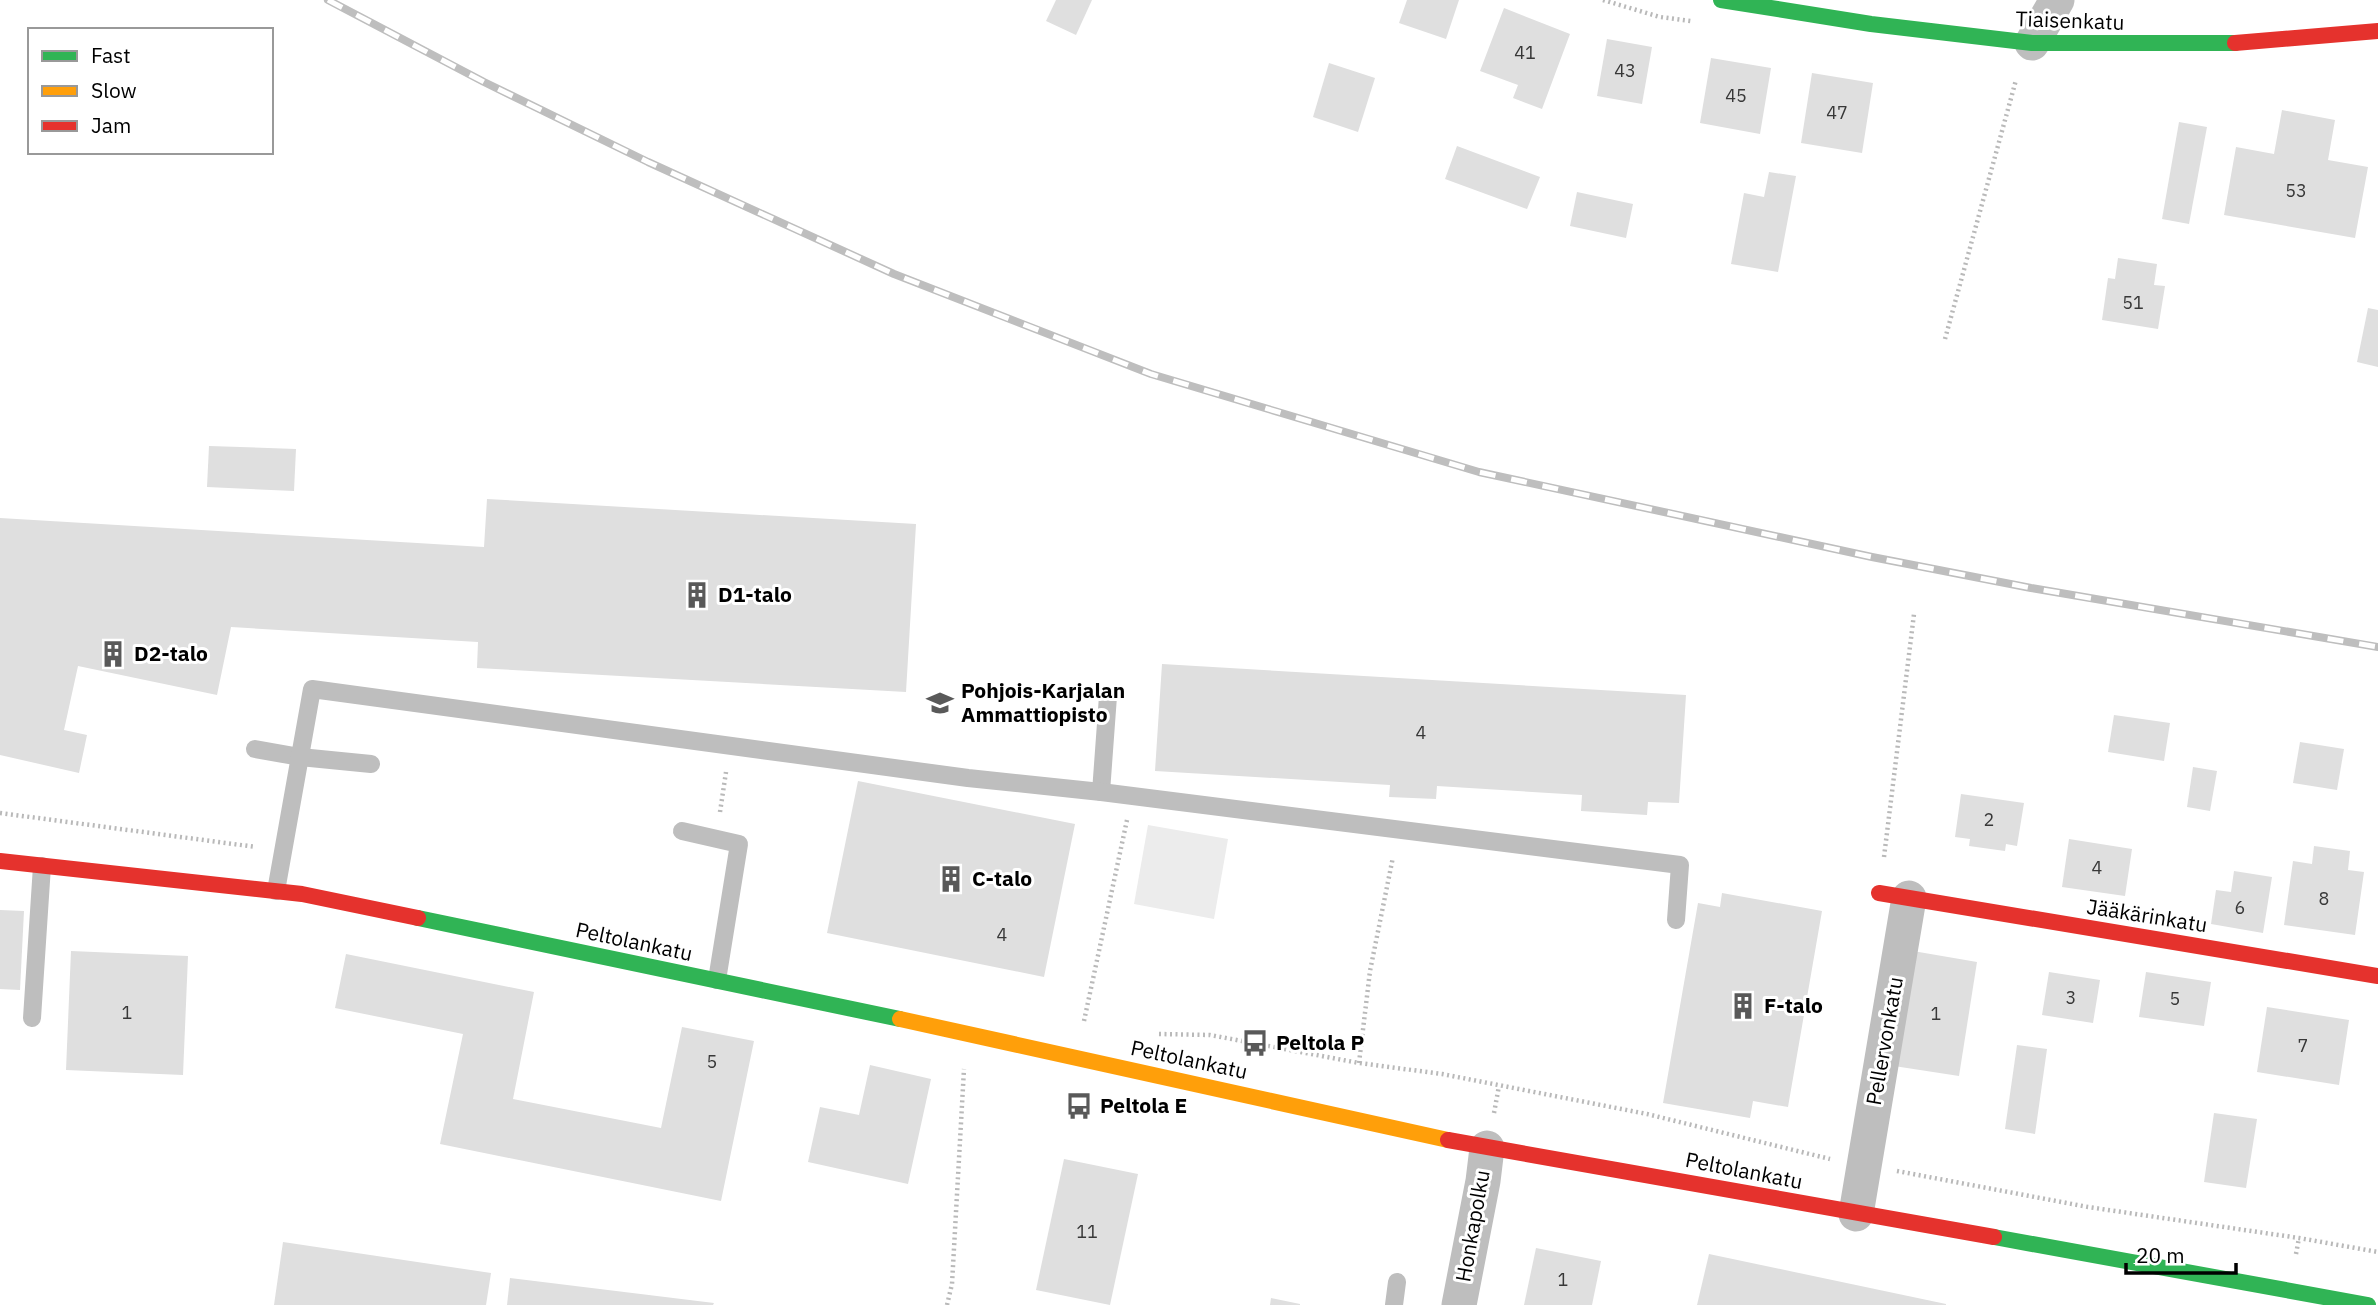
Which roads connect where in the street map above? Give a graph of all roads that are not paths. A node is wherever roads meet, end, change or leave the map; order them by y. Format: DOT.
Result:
graph roads {
  1 [pos="1721,0"];
  2 [pos="2057,0"];
  3 [pos="2378,31"];
  4 [pos="2025,58"];
  5 [pos="1108,696"];
  6 [pos="255,750"];
  7 [pos="300,757"];
  8 [pos="371,764"];
  9 [pos="1101,792"];
  10 [pos="682,831"];
  11 [pos="0,861"];
  12 [pos="42,866"];
  13 [pos="276,891"];
  14 [pos="1894,895"];
  15 [pos="1676,920"];
  16 [pos="2378,976"];
  17 [pos="717,980"];
  18 [pos="32,1018"];
  19 [pos="1487,1148"];
  20 [pos="1856,1214"];
  21 [pos="1397,1282"];
  22 [pos="1394,1305"];
  23 [pos="1459,1305"];
  24 [pos="2365,1305"];
  1 -- 4 [label="street, Tiaisenkatu"];
  2 -- 4 [label="street"];
  3 -- 4 [label="street, Tiaisenkatu"];
  5 -- 9 [label="lane"];
  6 -- 7 [label="lane"];
  7 -- 8 [label="lane"];
  7 -- 9 [label="lane"];
  7 -- 13 [label="lane"];
  9 -- 15 [label="lane"];
  10 -- 17 [label="lane"];
  11 -- 12 [label="street, Peltolankatu"];
  12 -- 13 [label="street, Peltolankatu"];
  12 -- 18 [label="lane"];
  13 -- 17 [label="street, Peltolankatu"];
  14 -- 16 [label="street, Jääkärinkatu"];
  14 -- 20 [label="street, Pellervonkatu"];
  17 -- 19 [label="street, Peltolankatu"];
  19 -- 20 [label="street, Peltolankatu"];
  19 -- 23 [label="street, Honkapolku"];
  20 -- 24 [label="street, Peltolankatu"];
  21 -- 22 [label="lane"];
}
